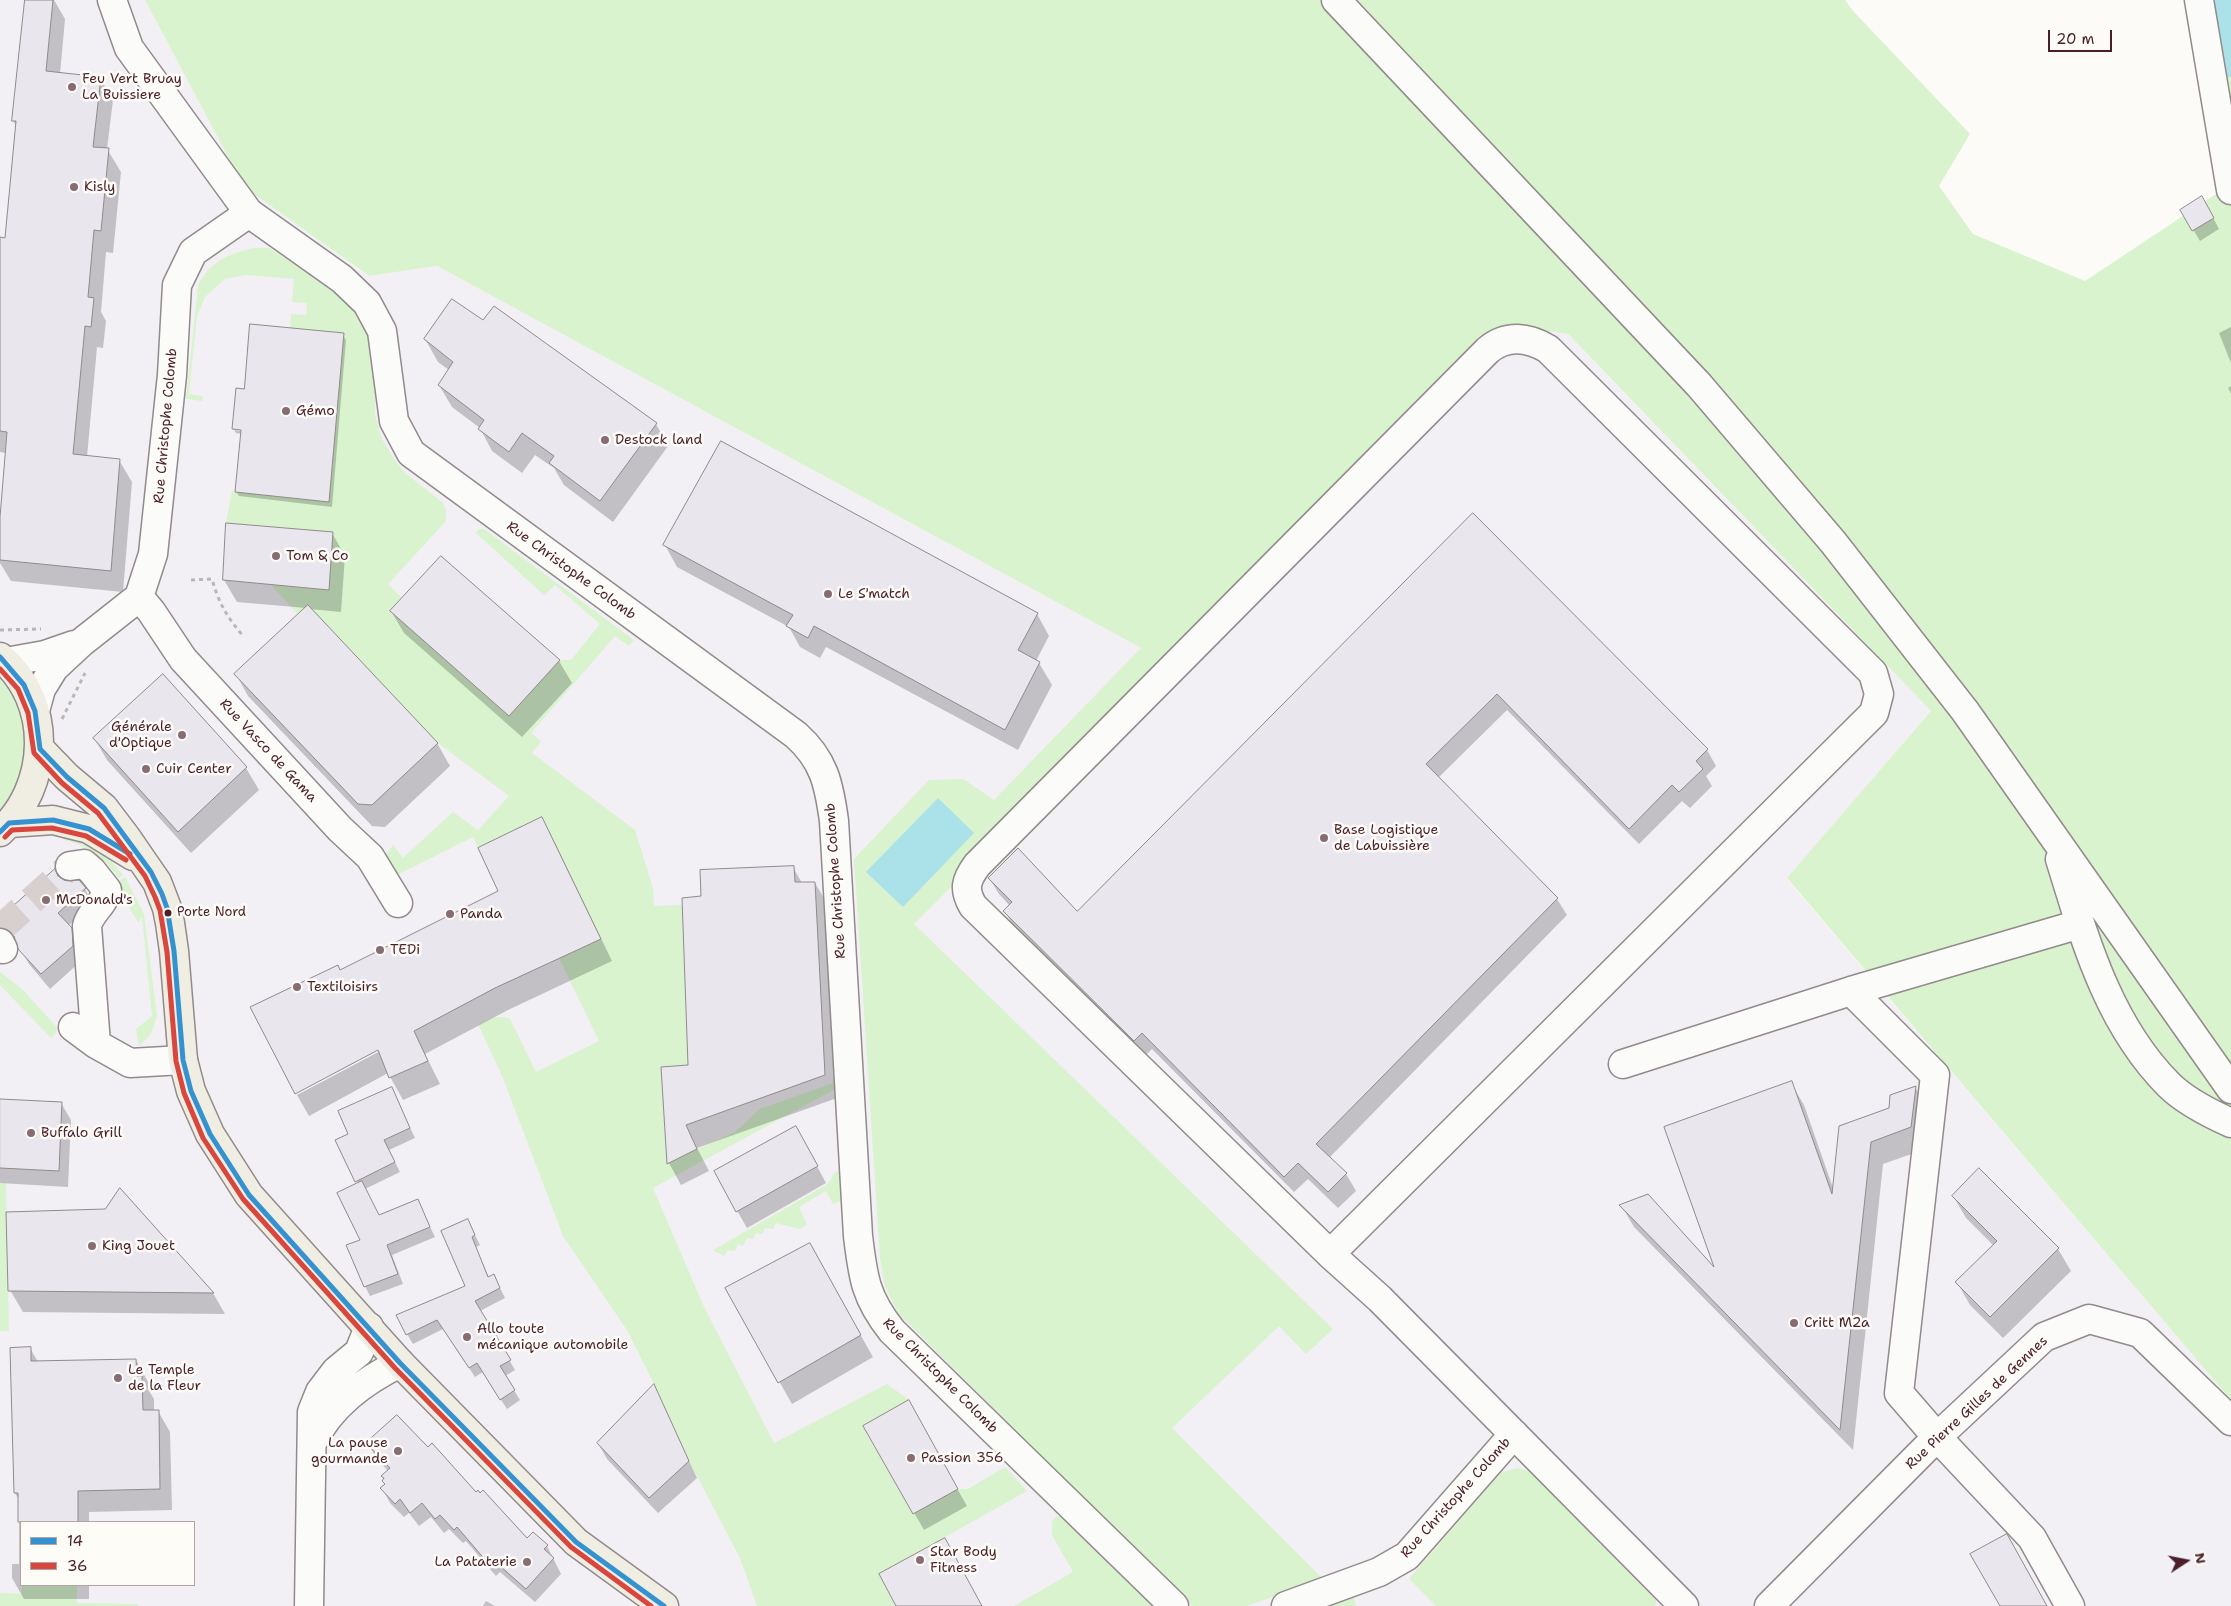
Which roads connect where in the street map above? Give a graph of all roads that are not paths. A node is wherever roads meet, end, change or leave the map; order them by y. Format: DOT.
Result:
graph roads {
  1 [pos="112,0"];
  2 [pos="1336,0"];
  3 [pos="2198,0"];
  4 [pos="2231,190"];
  5 [pos="249,213"];
  6 [pos="139,597"];
  7 [pos="86,653"];
  8 [pos="3,660"];
  9 [pos="35,711"];
  10 [pos="40,748"];
  11 [pos="4,828"];
  12 [pos="2053,836"];
  13 [pos="144,864"];
  14 [pos="70,866"];
  15 [pos="398,904"];
  16 [pos="2080,924"];
  17 [pos="1851,991"];
  18 [pos="73,1027"];
  19 [pos="96,1044"];
  20 [pos="184,1060"];
  21 [pos="1623,1064"];
  22 [pos="2231,1089"];
  23 [pos="2231,1123"];
  24 [pos="1330,1254"];
  25 [pos="369,1327"];
  26 [pos="400,1362"];
  27 [pos="2231,1421"];
  28 [pos="1514,1434"];
  29 [pos="1937,1437"];
  30 [pos="311,1447"];
  31 [pos="309,1606"];
  32 [pos="664,1606"];
  33 [pos="1174,1606"];
  34 [pos="1286,1606"];
  35 [pos="1684,1606"];
  36 [pos="1769,1606"];
  37 [pos="2070,1606"];
  1 -- 5 [label="street, Rue Christophe Colomb"];
  2 -- 12 [label="street"];
  3 -- 4 [label="street"];
  5 -- 6 [label="street, Rue Christophe Colomb"];
  5 -- 33 [label="street, Rue Christophe Colomb"];
  6 -- 7 [label="street"];
  6 -- 15 [label="street, Rue Vasco de Gama"];
  7 -- 8 [label="street"];
  7 -- 9 [label="street"];
  8 -- 9 [label="main road"];
  9 -- 10 [label="main road"];
  10 -- 11 [label="main road"];
  10 -- 13 [label="main road"];
  11 -- 13 [label="main road"];
  12 -- 16 [label="street"];
  12 -- 22 [label="street"];
  13 -- 20 [label="main road"];
  14 -- 19 [label="street"];
  16 -- 17 [label="street"];
  16 -- 23 [label="street"];
  17 -- 21 [label="street"];
  17 -- 29 [label="street"];
  18 -- 19 [label="street"];
  19 -- 20 [label="street"];
  20 -- 25 [label="main road"];
  24 -- 24 [label="street"];
  24 -- 28 [label="street"];
  25 -- 26 [label="main road"];
  25 -- 30 [label="street"];
  26 -- 30 [label="street"];
  26 -- 32 [label="main road"];
  27 -- 29 [label="street, Rue Pierre Gilles de Gennes"];
  28 -- 34 [label="street, Rue Christophe Colomb"];
  28 -- 35 [label="street, Rue Christophe Colomb"];
  29 -- 36 [label="street, Rue Pierre Gilles de Gennes"];
  29 -- 37 [label="street"];
  30 -- 31 [label="street"];
}
